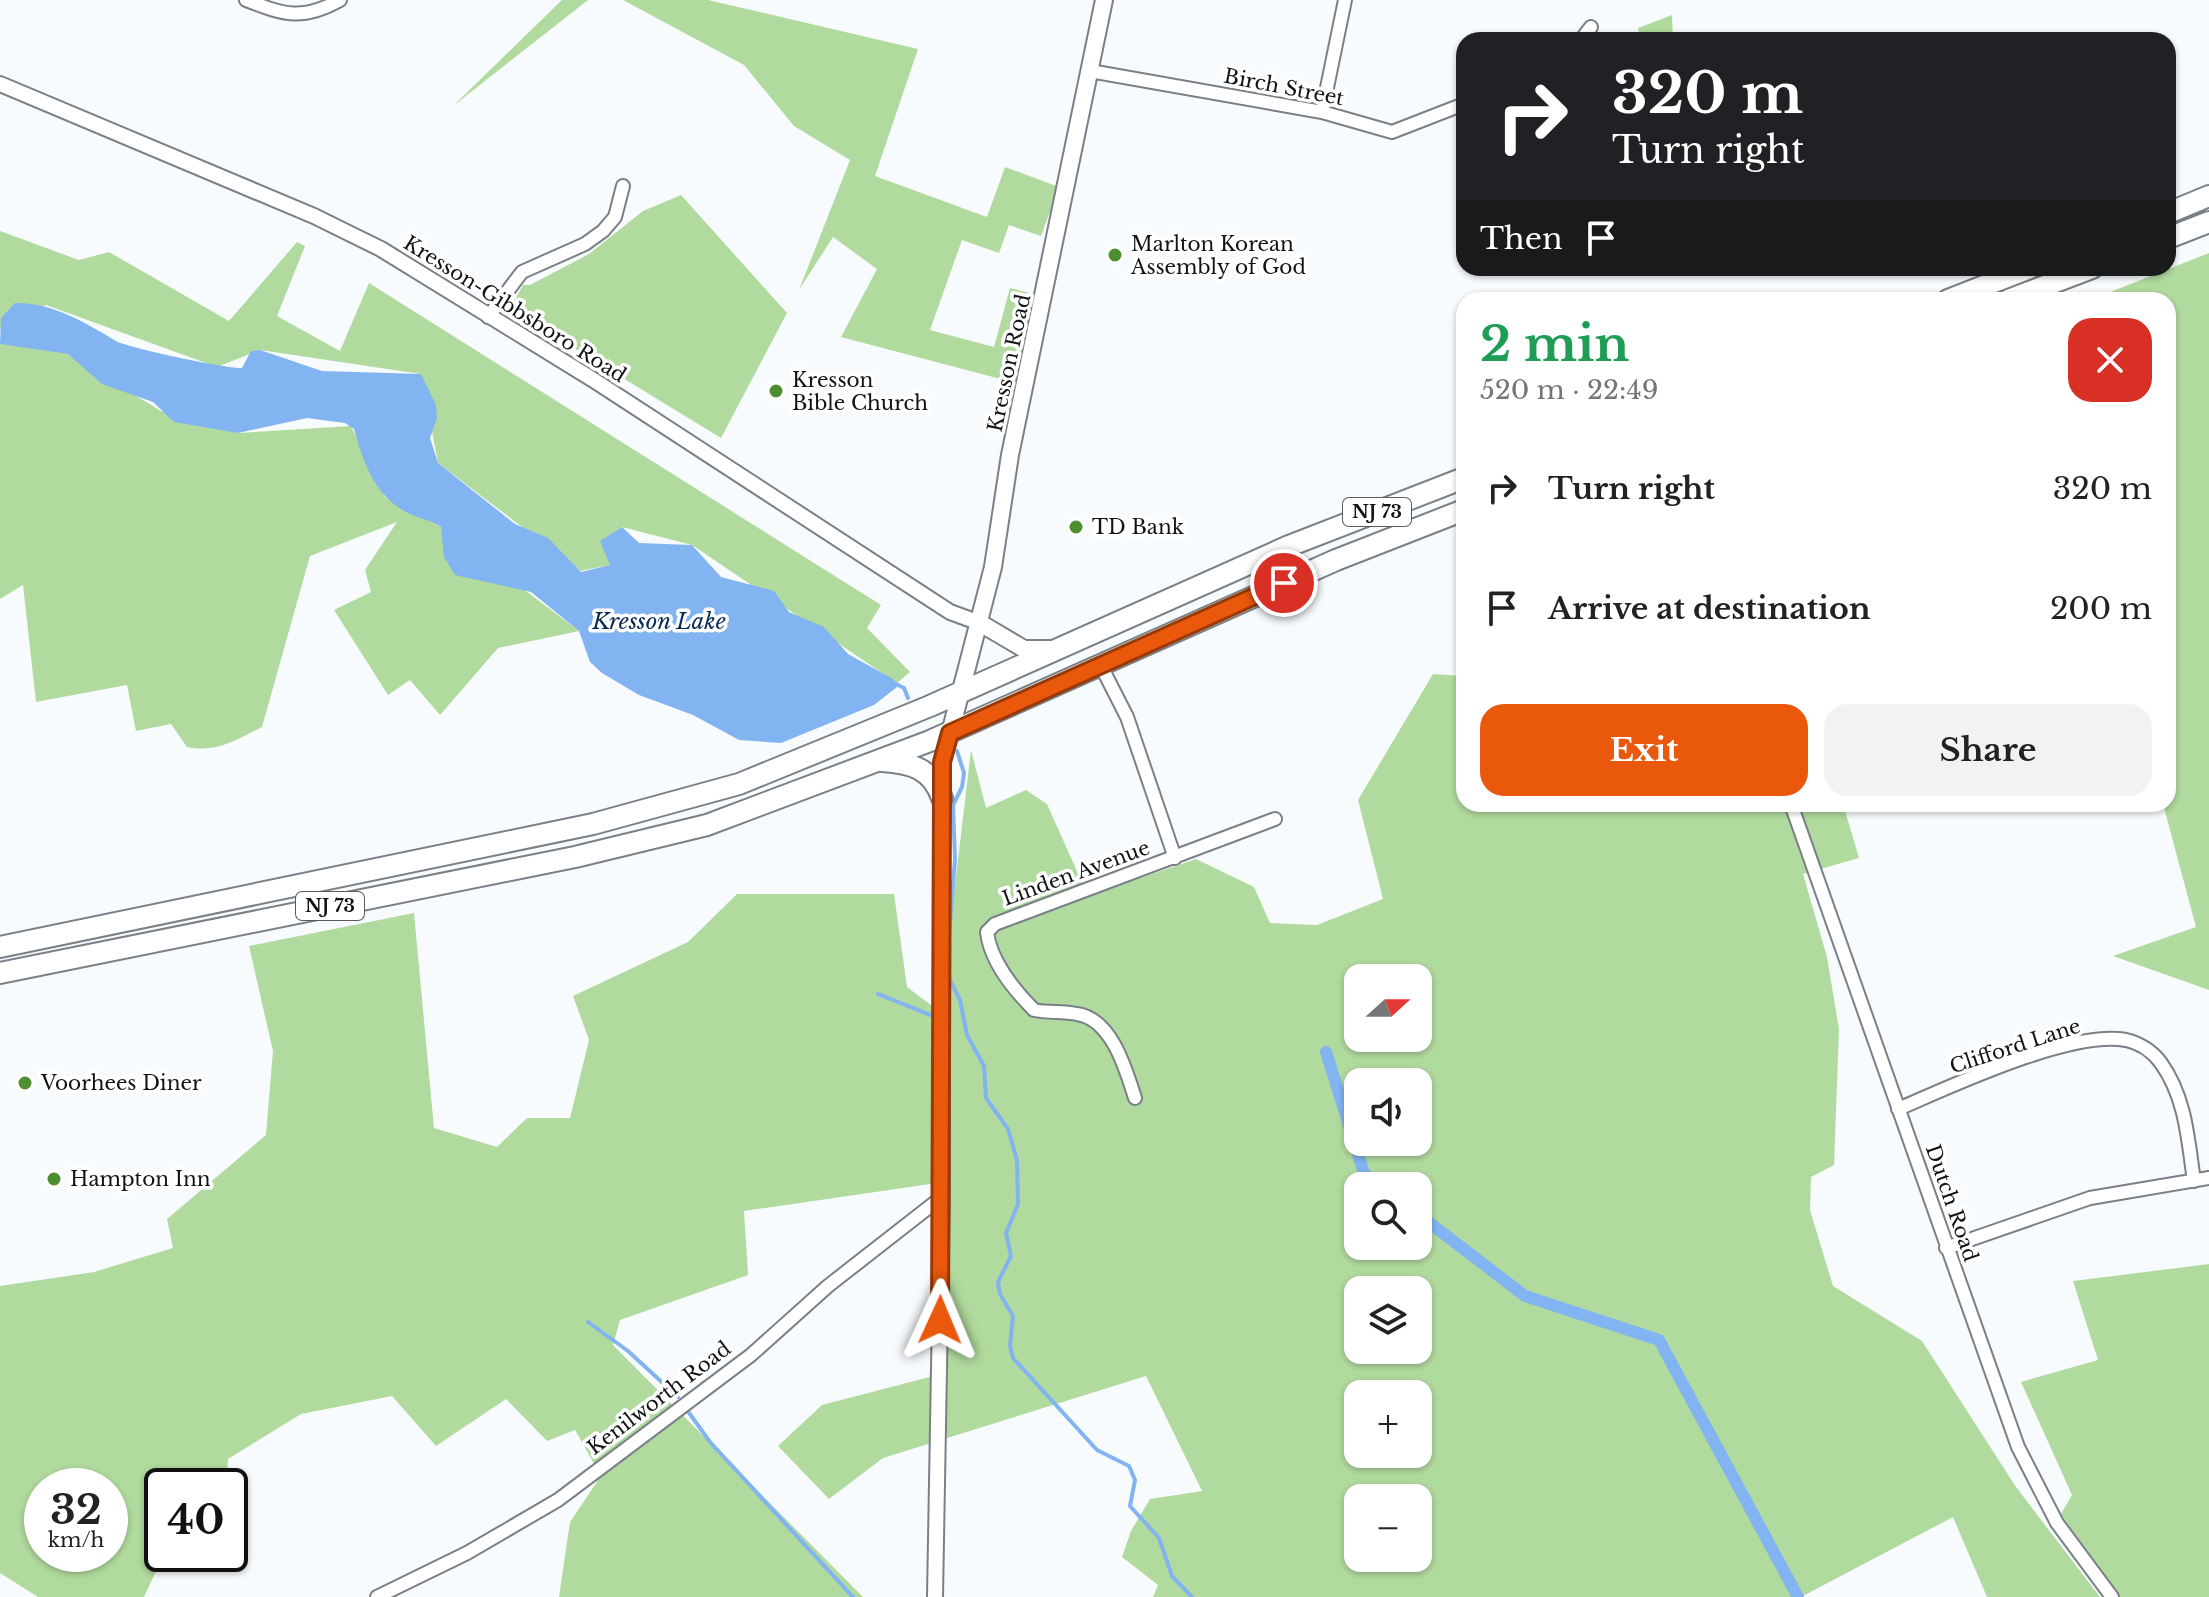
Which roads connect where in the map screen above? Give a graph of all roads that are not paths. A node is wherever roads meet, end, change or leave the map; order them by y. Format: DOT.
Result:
graph roads {
  1 [pos="246,0"];
  2 [pos="340,0"];
  3 [pos="1104,0"];
  4 [pos="1345,0"];
  5 [pos="1591,27"];
  6 [pos="1587,32"];
  7 [pos="1090,71"];
  8 [pos="0,84"];
  9 [pos="1456,107"];
  10 [pos="1322,112"];
  11 [pos="623,186"];
  12 [pos="2209,196"];
  13 [pos="2176,210"];
  14 [pos="2209,222"];
  15 [pos="2176,235"];
  16 [pos="2010,276"];
  17 [pos="2071,276"];
  18 [pos="1968,292"];
  19 [pos="2029,292"];
  20 [pos="488,317"];
  21 [pos="1456,481"];
  22 [pos="1456,513"];
  23 [pos="980,623"];
  24 [pos="1058,649"];
  25 [pos="1100,664"];
  26 [pos="962,691"];
  27 [pos="950,733"];
  28 [pos="874,760"];
  29 [pos="942,798"];
  30 [pos="1794,812"];
  31 [pos="1275,819"];
  32 [pos="1175,858"];
  33 [pos="0,947"];
  34 [pos="0,973"];
  35 [pos="1135,1098"];
  36 [pos="1898,1109"];
  37 [pos="2209,1178"];
  38 [pos="2194,1181"];
  39 [pos="942,1197"];
  40 [pos="1946,1248"];
  41 [pos="377,1597"];
  42 [pos="935,1597"];
  43 [pos="2112,1597"];
  1 -- 2 [label="street"];
  3 -- 7 [label="main road, Kresson Road"];
  4 -- 10 [label="street"];
  5 -- 6 [label="street"];
  7 -- 10 [label="street, Birch Street"];
  7 -- 23 [label="main road, Kresson Road"];
  8 -- 20 [label="street, Kresson-Gibbsboro Road"];
  9 -- 10 [label="street, Birch Street"];
  11 -- 20 [label="street"];
  12 -- 13 [label="highway"];
  14 -- 15 [label="highway"];
  16 -- 18 [label="highway"];
  17 -- 19 [label="highway"];
  20 -- 23 [label="street, Kresson-Gibbsboro Road"];
  21 -- 24 [label="highway, NJ 73"];
  22 -- 25 [label="highway, NJ 73"];
  23 -- 24 [label="main road"];
  23 -- 26 [label="main road, Kresson Road"];
  24 -- 26 [label="highway, NJ 73"];
  25 -- 27 [label="highway, NJ 73"];
  25 -- 32 [label="street"];
  26 -- 27 [label="main road, Kresson Road"];
  26 -- 33 [label="highway, NJ 73"];
  27 -- 28 [label="highway, NJ 73"];
  27 -- 29 [label="street"];
  28 -- 29 [label="highway"];
  28 -- 34 [label="highway, NJ 73"];
  29 -- 39 [label="street"];
  30 -- 36 [label="street, Dutch Road"];
  31 -- 32 [label="street, Linden Avenue"];
  32 -- 35 [label="street, Linden Avenue"];
  36 -- 38 [label="street, Clifford Lane"];
  36 -- 40 [label="street, Dutch Road"];
  37 -- 38 [label="street"];
  38 -- 40 [label="street"];
  39 -- 41 [label="street, Kenilworth Road"];
  39 -- 42 [label="street"];
  40 -- 43 [label="street, Dutch Road"];
}
